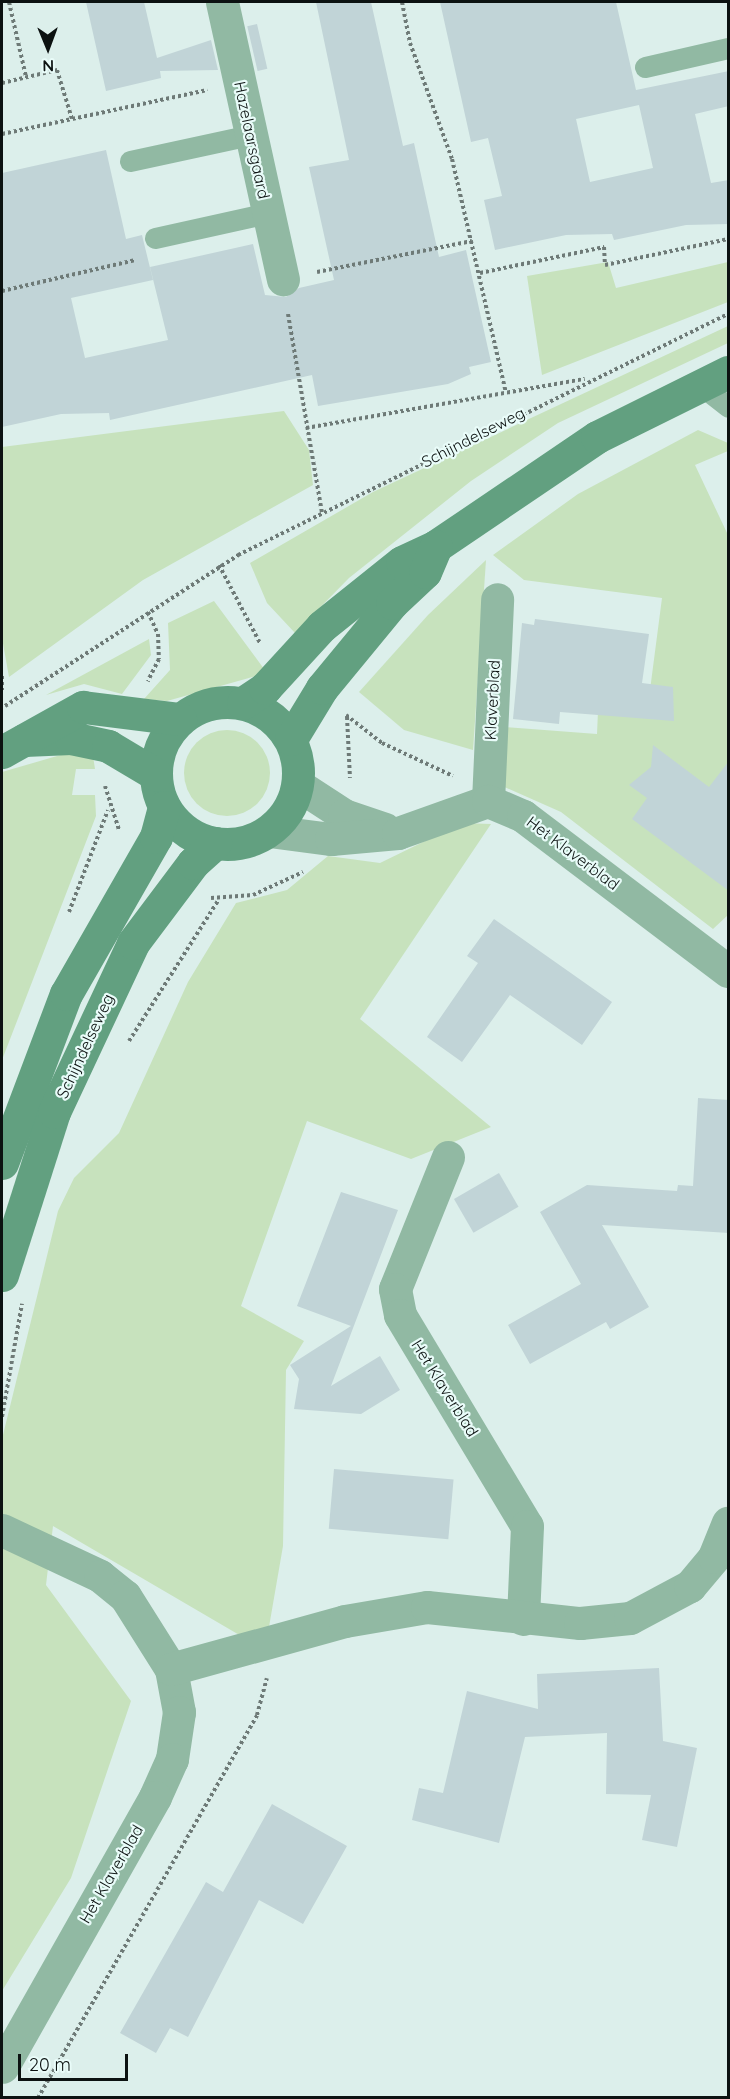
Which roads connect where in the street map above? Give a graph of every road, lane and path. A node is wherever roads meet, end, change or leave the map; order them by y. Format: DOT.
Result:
graph roads {
  1 [pos="9,2"];
  2 [pos="222,2"];
  3 [pos="402,2"];
  4 [pos="729,48"];
  5 [pos="645,66"];
  6 [pos="26,77"];
  7 [pos="2,83"];
  8 [pos="240,83"];
  9 [pos="72,119"];
  10 [pos="2,134"];
  11 [pos="250,135"];
  12 [pos="130,161"];
  13 [pos="268,213"];
  14 [pos="155,238"];
  15 [pos="729,239"];
  16 [pos="472,240"];
  17 [pos="480,273"];
  18 [pos="283,279"];
  19 [pos="2,291"];
  20 [pos="729,314"];
  21 [pos="729,372"];
  22 [pos="588,379"];
  23 [pos="699,384"];
  24 [pos="506,392"];
  25 [pos="729,407"];
  26 [pos="306,428"];
  27 [pos="322,512"];
  28 [pos="436,546"];
  29 [pos="497,599"];
  30 [pos="2,676"];
  31 [pos="2,690"];
  32 [pos="243,703"];
  33 [pos="2,709"];
  34 [pos="347,716"];
  35 [pos="180,719"];
  36 [pos="291,740"];
  37 [pos="10,746"];
  38 [pos="156,774"];
  39 [pos="298,785"];
  40 [pos="488,801"];
  41 [pos="164,807"];
  42 [pos="108,810"];
  43 [pos="269,831"];
  44 [pos="398,833"];
  45 [pos="331,839"];
  46 [pos="215,843"];
  47 [pos="66,922"];
  48 [pos="725,963"];
  49 [pos="155,1000"];
  50 [pos="448,1157"];
  51 [pos="2,1163"];
  52 [pos="2,1275"];
  53 [pos="729,1522"];
  54 [pos="2,1530"];
  55 [pos="523,1618"];
  56 [pos="260,1645"];
  57 [pos="171,1669"];
  58 [pos="2,2067"];
  59 [pos="38,2097"];
  1 -- 6 [label="path"];
  2 -- 8 [label="street, Hazelaarsgaard"];
  3 -- 16 [label="path"];
  4 -- 5 [label="lane"];
  6 -- 7 [label="path"];
  6 -- 9 [label="path"];
  8 -- 9 [label="path"];
  8 -- 11 [label="street, Hazelaarsgaard"];
  9 -- 10 [label="path"];
  11 -- 12 [label="lane"];
  11 -- 13 [label="street, Hazelaarsgaard"];
  13 -- 14 [label="lane"];
  13 -- 18 [label="street, Hazelaarsgaard"];
  14 -- 19 [label="path"];
  15 -- 17 [label="path"];
  16 -- 17 [label="path"];
  16 -- 18 [label="path"];
  17 -- 24 [label="path"];
  18 -- 26 [label="path"];
  20 -- 22 [label="path, Schijndelseweg"];
  21 -- 23 [label="main road"];
  22 -- 24 [label="path"];
  22 -- 27 [label="path, Schijndelseweg"];
  23 -- 25 [label="lane"];
  23 -- 28 [label="main road"];
  24 -- 26 [label="path"];
  26 -- 27 [label="path"];
  27 -- 33 [label="path, Schijndelseweg"];
  28 -- 32 [label="main road"];
  28 -- 36 [label="main road"];
  29 -- 40 [label="street, Klaverblad"];
  30 -- 31 [label="path"];
  32 -- 35 [label="main road"];
  32 -- 36 [label="main road"];
  34 -- 40 [label="path"];
  35 -- 37 [label="main road"];
  35 -- 38 [label="main road"];
  36 -- 39 [label="main road"];
  37 -- 38 [label="main road"];
  38 -- 41 [label="main road"];
  39 -- 43 [label="main road"];
  39 -- 44 [label="street"];
  40 -- 44 [label="street"];
  40 -- 48 [label="street, Het Klaverblad"];
  41 -- 46 [label="main road"];
  41 -- 51 [label="main road, Schijndelseweg"];
  42 -- 47 [label="path"];
  43 -- 45 [label="street"];
  43 -- 46 [label="main road"];
  44 -- 45 [label="street"];
  45 -- 49 [label="path"];
  46 -- 52 [label="main road, Schijndelseweg"];
  50 -- 55 [label="street, Het Klaverblad"];
  53 -- 55 [label="street"];
  54 -- 57 [label="street, Het Klaverblad"];
  55 -- 56 [label="street"];
  56 -- 57 [label="street"];
  56 -- 59 [label="path"];
  57 -- 58 [label="street, Het Klaverblad"];
}
